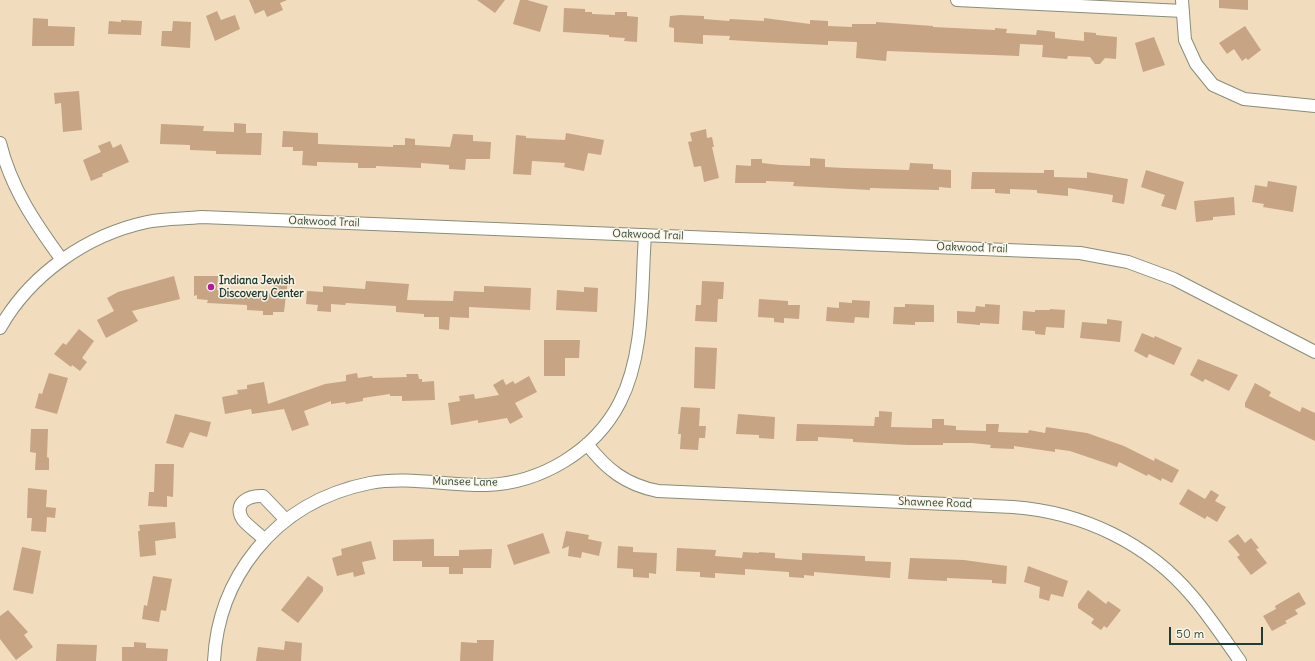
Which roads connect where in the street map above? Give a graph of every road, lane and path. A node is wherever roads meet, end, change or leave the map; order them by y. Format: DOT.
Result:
graph roads {
  1 [pos="957,0"];
  2 [pos="1182,5"];
  3 [pos="1315,106"];
  4 [pos="0,143"];
  5 [pos="645,235"];
  6 [pos="62,260"];
  7 [pos="0,328"];
  8 [pos="1315,352"];
  9 [pos="587,444"];
  10 [pos="286,520"];
  11 [pos="264,540"];
  12 [pos="214,661"];
  13 [pos="1240,661"];
  1 -- 2 [label="street"];
  2 -- 3 [label="street"];
  4 -- 6 [label="street"];
  5 -- 6 [label="street, Oakwood Trail"];
  5 -- 8 [label="street, Oakwood Trail"];
  5 -- 9 [label="street, Munsee Lane"];
  6 -- 7 [label="street, Oakwood Trail"];
  9 -- 10 [label="street, Munsee Lane"];
  9 -- 13 [label="street, Shawnee Road"];
  10 -- 11 [label="street, Munsee Lane"];
  10 -- 11 [label="street"];
  11 -- 12 [label="street, Munsee Lane"];
}
